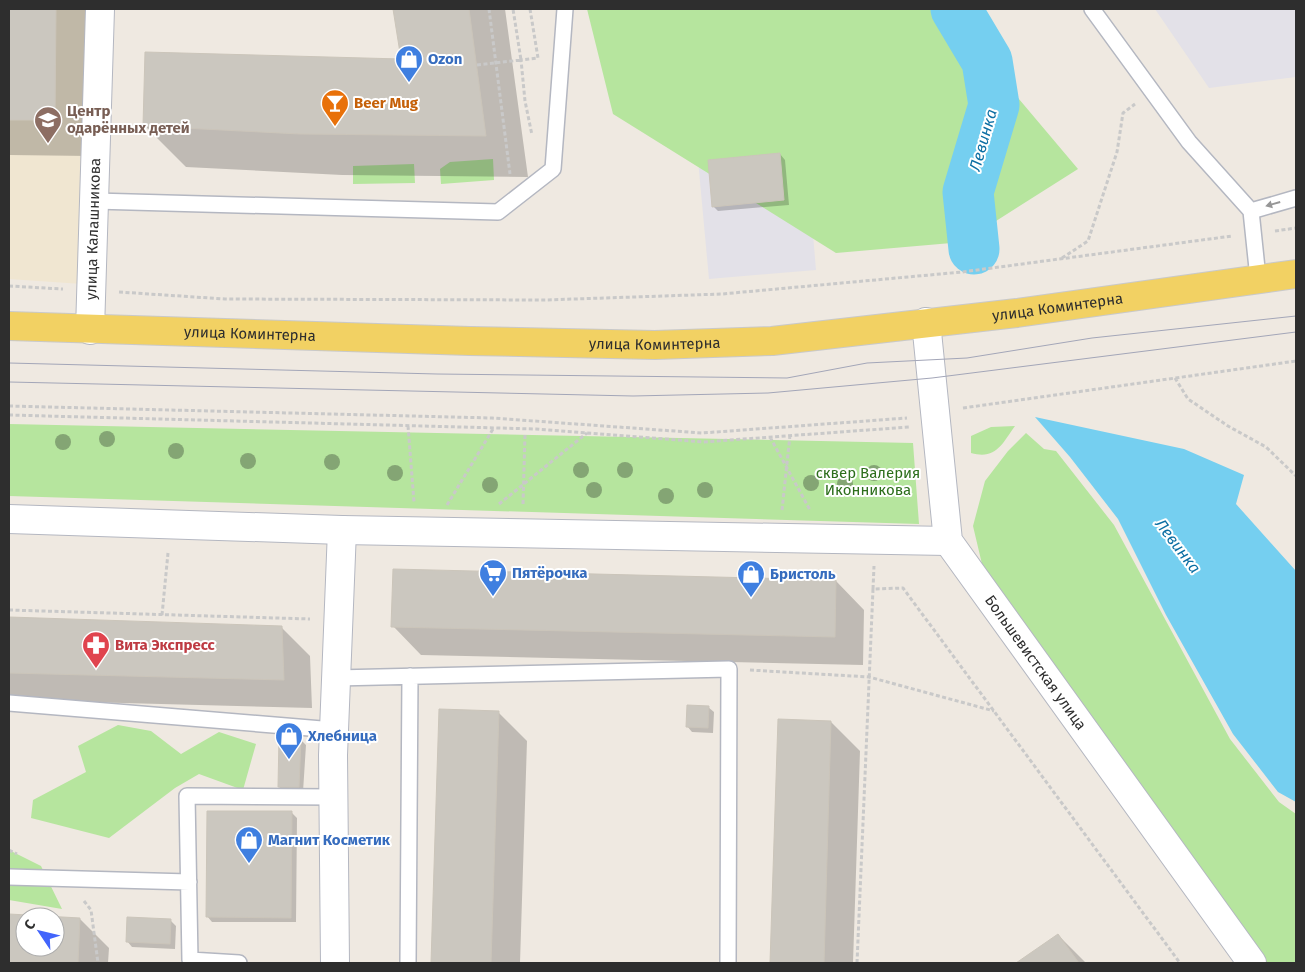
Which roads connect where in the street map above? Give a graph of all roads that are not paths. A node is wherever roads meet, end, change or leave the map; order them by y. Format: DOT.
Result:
graph roads {
  1 [pos="100,9"];
  2 [pos="564,9"];
  3 [pos="1092,9"];
  4 [pos="1296,198"];
  5 [pos="94,201"];
  6 [pos="1251,211"];
  7 [pos="1296,274"];
  8 [pos="1258,278"];
  9 [pos="926,322"];
  10 [pos="9,326"];
  11 [pos="90,330"];
  12 [pos="9,519"];
  13 [pos="342,530"];
  14 [pos="948,541"];
  15 [pos="410,676"];
  16 [pos="336,678"];
  17 [pos="9,702"];
  18 [pos="334,730"];
  19 [pos="334,797"];
  20 [pos="9,877"];
  21 [pos="189,882"];
  22 [pos="239,963"];
  23 [pos="335,963"];
  24 [pos="408,963"];
  25 [pos="728,963"];
  26 [pos="1252,963"];
  1 -- 5 [label="street, улица Калашникова"];
  2 -- 5 [label="lane"];
  3 -- 6 [label="lane"];
  4 -- 6 [label="lane, one-way"];
  5 -- 11 [label="street, улица Калашникова"];
  6 -- 8 [label="lane"];
  7 -- 8 [label="main road, улица Коминтерна"];
  8 -- 9 [label="main road, улица Коминтерна"];
  9 -- 11 [label="main road, улица Коминтерна"];
  9 -- 14 [label="street, Большевистская улица"];
  10 -- 11 [label="main road, улица Коминтерна"];
  12 -- 13 [label="street"];
  13 -- 14 [label="street"];
  13 -- 16 [label="street"];
  14 -- 26 [label="street, Большевистская улица"];
  15 -- 16 [label="lane"];
  15 -- 24 [label="lane"];
  15 -- 25 [label="lane"];
  16 -- 18 [label="street"];
  17 -- 18 [label="lane"];
  18 -- 19 [label="street"];
  19 -- 21 [label="lane"];
  19 -- 23 [label="street"];
  20 -- 21 [label="lane"];
  21 -- 22 [label="lane"];
}
